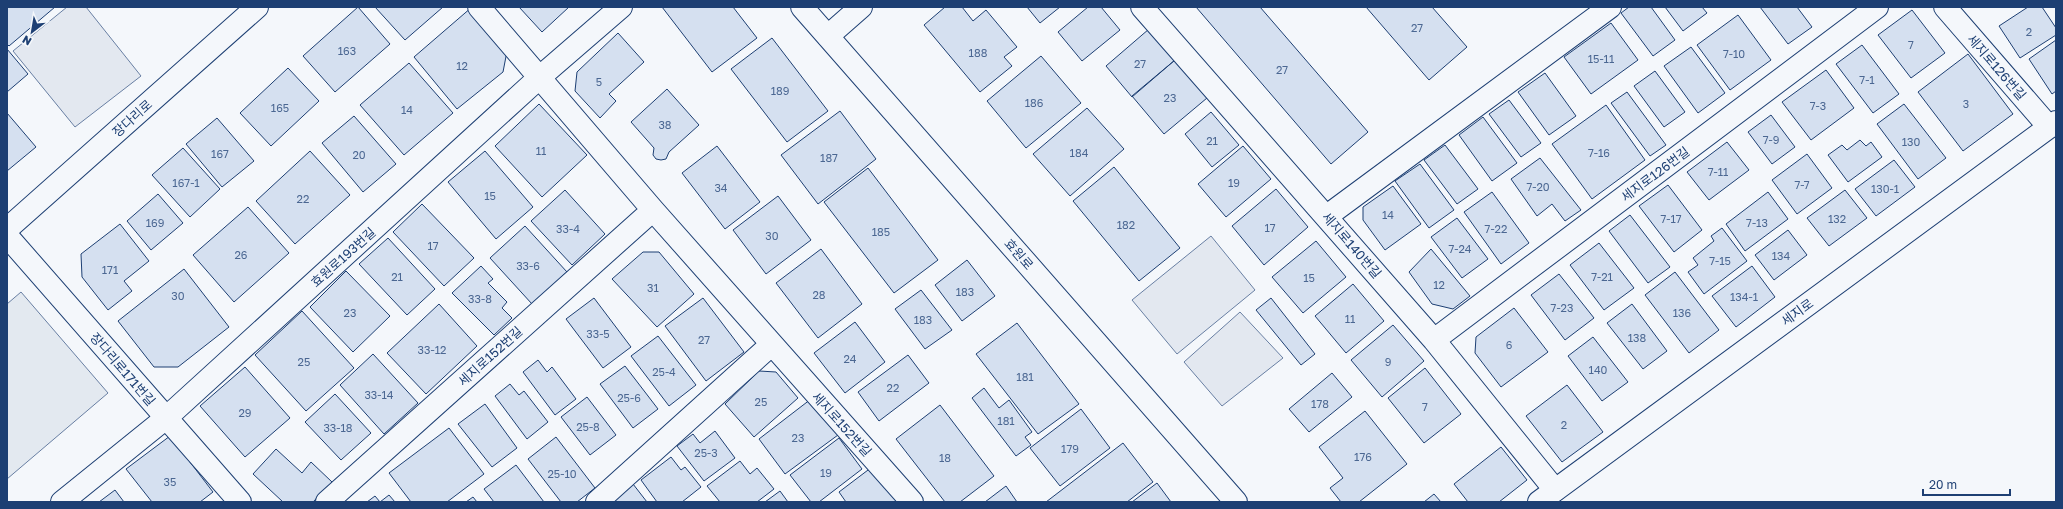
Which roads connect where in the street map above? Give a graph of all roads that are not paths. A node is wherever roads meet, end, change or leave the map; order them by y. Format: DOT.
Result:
graph roads {
  1 [pos="257,7"];
  2 [pos="479,7"];
  3 [pos="621,7"];
  4 [pos="802,7"];
  5 [pos="861,7"];
  6 [pos="1142,7"];
  7 [pos="1610,7"];
  8 [pos="1877,7"];
  9 [pos="1945,7"];
  10 [pos="828,36"];
  11 [pos="540,77"];
  12 [pos="2052,124"];
  13 [pos="653,210"];
  14 [pos="1327,216"];
  15 [pos="7,229"];
  16 [pos="7,236"];
  17 [pos="1434,340"];
  18 [pos="772,345"];
  19 [pos="166,418"];
  20 [pos="1547,496"];
  21 [pos="62,502"];
  22 [pos="240,502"];
  23 [pos="326,502"];
  24 [pos="597,502"];
  25 [pos="912,502"];
  26 [pos="1236,502"];
  1 -- 15 [label="street, 장다리로"];
  2 -- 11 [label="street, 세지로152번길"];
  3 -- 11 [label="street, 효원로193번길"];
  4 -- 10 [label="street, 효원로"];
  5 -- 10 [label="street"];
  6 -- 14 [label="street, 세지로140번길"];
  7 -- 14 [label="street"];
  8 -- 17 [label="street, 세지로126번길"];
  9 -- 12 [label="street, 세지로126번길"];
  10 -- 26 [label="street, 효원로"];
  11 -- 13 [label="street, 세지로152번길"];
  11 -- 19 [label="street, 효원로193번길"];
  12 -- 20 [label="street, 세지로"];
  13 -- 18 [label="street, 세지로152번길"];
  13 -- 23 [label="street, 세지로152번길"];
  14 -- 17 [label="street, 세지로140번길"];
  16 -- 19 [label="street, 장다리로171번길"];
  17 -- 20 [label="street, 세지로140번길"];
  18 -- 24 [label="street"];
  18 -- 25 [label="street, 세지로152번길"];
  19 -- 21 [label="street, 효원로193번길"];
  19 -- 22 [label="street, 장다리로171번길"];
}
